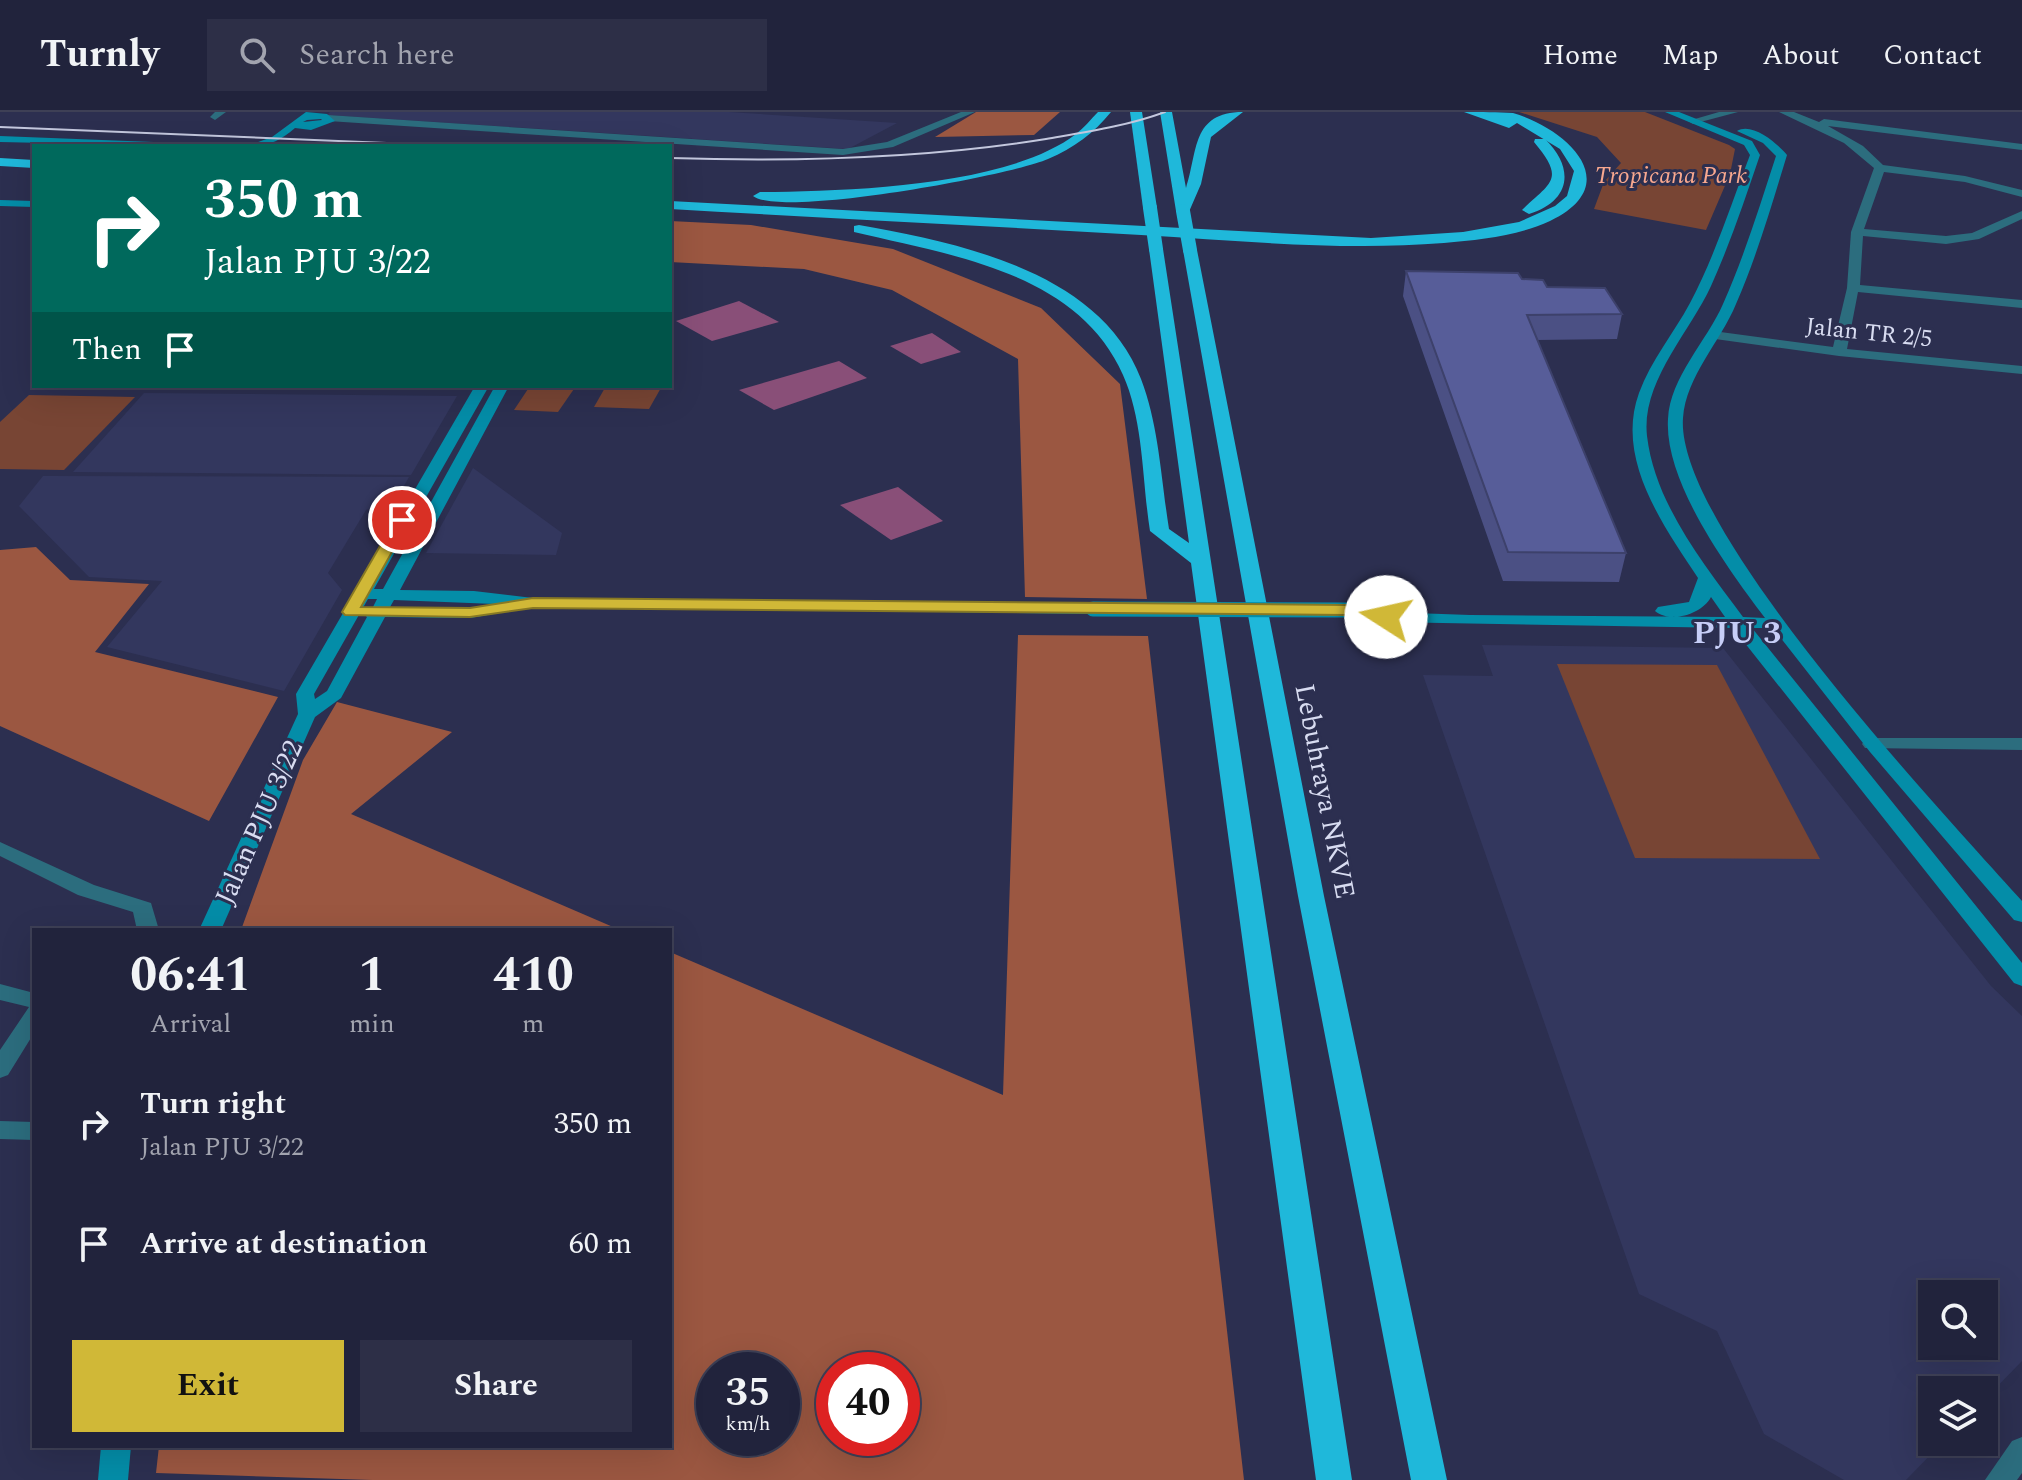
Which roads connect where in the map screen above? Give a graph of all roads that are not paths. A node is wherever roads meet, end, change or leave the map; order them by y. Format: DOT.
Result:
graph roads {
  1 [pos="970,112"];
  2 [pos="1105,112"];
  3 [pos="1136,112"];
  4 [pos="1166,112"];
  5 [pos="1237,112"];
  6 [pos="1470,112"];
  7 [pos="1495,112"];
  8 [pos="1670,112"];
  9 [pos="1733,112"];
  10 [pos="1784,112"];
  11 [pos="1696,117"];
  12 [pos="313,119"];
  13 [pos="1804,119"];
  14 [pos="0,142"];
  15 [pos="38,144"];
  16 [pos="90,144"];
  17 [pos="259,144"];
  18 [pos="281,144"];
  19 [pos="605,144"];
  20 [pos="2022,147"];
  21 [pos="672,149"];
  22 [pos="825,152"];
  23 [pos="0,162"];
  24 [pos="32,164"];
  25 [pos="1880,168"];
  26 [pos="0,175"];
  27 [pos="32,176"];
  28 [pos="2022,194"];
  29 [pos="672,197"];
  30 [pos="672,197"];
  31 [pos="0,203"];
  32 [pos="32,204"];
  33 [pos="672,207"];
  34 [pos="672,207"];
  35 [pos="1183,211"];
  36 [pos="2022,215"];
  37 [pos="1857,232"];
  38 [pos="1853,288"];
  39 [pos="2022,304"];
  40 [pos="1683,328"];
  41 [pos="1713,335"];
  42 [pos="1839,352"];
  43 [pos="2022,370"];
  44 [pos="481,388"];
  45 [pos="501,388"];
  46 [pos="1201,561"];
  47 [pos="1706,578"];
  48 [pos="360,594"];
  49 [pos="389,595"];
  50 [pos="533,603"];
  51 [pos="1346,610"];
  52 [pos="1664,611"];
  53 [pos="350,612"];
  54 [pos="380,612"];
  55 [pos="1771,617"];
  56 [pos="1734,618"];
  57 [pos="307,714"];
  58 [pos="1872,744"];
  59 [pos="2022,744"];
  60 [pos="0,848"];
  61 [pos="2022,915"];
  62 [pos="148,928"];
  63 [pos="211,928"];
  64 [pos="2022,978"];
  65 [pos="0,992"];
  66 [pos="32,1000"];
  67 [pos="32,1017"];
  68 [pos="0,1069"];
  69 [pos="0,1130"];
  70 [pos="32,1131"];
  71 [pos="116,1448"];
  72 [pos="2022,1450"];
  73 [pos="113,1480"];
  74 [pos="1334,1480"];
  75 [pos="1429,1480"];
  76 [pos="2000,1480"];
  1 -- 22 [label="street"];
  2 -- 29 [label="highway"];
  3 -- 46 [label="highway, bridge"];
  4 -- 35 [label="highway, Lebuhraya NKVE"];
  5 -- 35 [label="highway"];
  6 -- 30 [label="highway"];
  7 -- 33 [label="highway"];
  8 -- 11 [label="main road"];
  9 -- 11 [label="street"];
  10 -- 13 [label="street"];
  11 -- 40 [label="main road"];
  11 -- 41 [label="main road"];
  12 -- 17 [label="main road"];
  12 -- 18 [label="main road"];
  12 -- 19 [label="street"];
  12 -- 22 [label="street"];
  13 -- 20 [label="street"];
  13 -- 25 [label="street"];
  14 -- 15 [label="main road"];
  14 -- 16 [label="main road"];
  21 -- 22 [label="street"];
  23 -- 24 [label="highway"];
  25 -- 28 [label="street"];
  25 -- 37 [label="street"];
  26 -- 27 [label="highway"];
  31 -- 32 [label="main road"];
  34 -- 46 [label="highway"];
  35 -- 75 [label="highway, Lebuhraya NKVE, bridge"];
  36 -- 37 [label="street"];
  37 -- 38 [label="street"];
  38 -- 39 [label="street"];
  38 -- 42 [label="street"];
  40 -- 41 [label="main road"];
  40 -- 47 [label="main road"];
  41 -- 42 [label="street, Jalan TR 2/5"];
  41 -- 55 [label="main road"];
  42 -- 43 [label="street, Jalan TR 2/5"];
  44 -- 48 [label="main road, Jalan PJU 3/22"];
  45 -- 49 [label="main road, Jalan PJU 3/22"];
  46 -- 74 [label="highway"];
  47 -- 52 [label="main road"];
  47 -- 56 [label="main road"];
  48 -- 49 [label="main road"];
  48 -- 53 [label="main road, Jalan PJU 3/22"];
  49 -- 50 [label="main road"];
  49 -- 54 [label="main road, Jalan PJU 3/22"];
  50 -- 51 [label="main road, bridge"];
  50 -- 54 [label="main road"];
  51 -- 52 [label="main road"];
  51 -- 56 [label="main road"];
  52 -- 56 [label="main road"];
  53 -- 54 [label="main road"];
  53 -- 57 [label="main road, Jalan PJU 3/22"];
  54 -- 57 [label="main road, Jalan PJU 3/22"];
  55 -- 56 [label="main road"];
  55 -- 58 [label="main road"];
  56 -- 64 [label="main road"];
  57 -- 63 [label="main road, Jalan PJU 3/22"];
  58 -- 59 [label="street"];
  58 -- 61 [label="main road"];
  60 -- 62 [label="street"];
  65 -- 66 [label="street"];
  67 -- 68 [label="street"];
  69 -- 70 [label="street"];
  71 -- 73 [label="main road"];
  72 -- 76 [label="street"];
}
